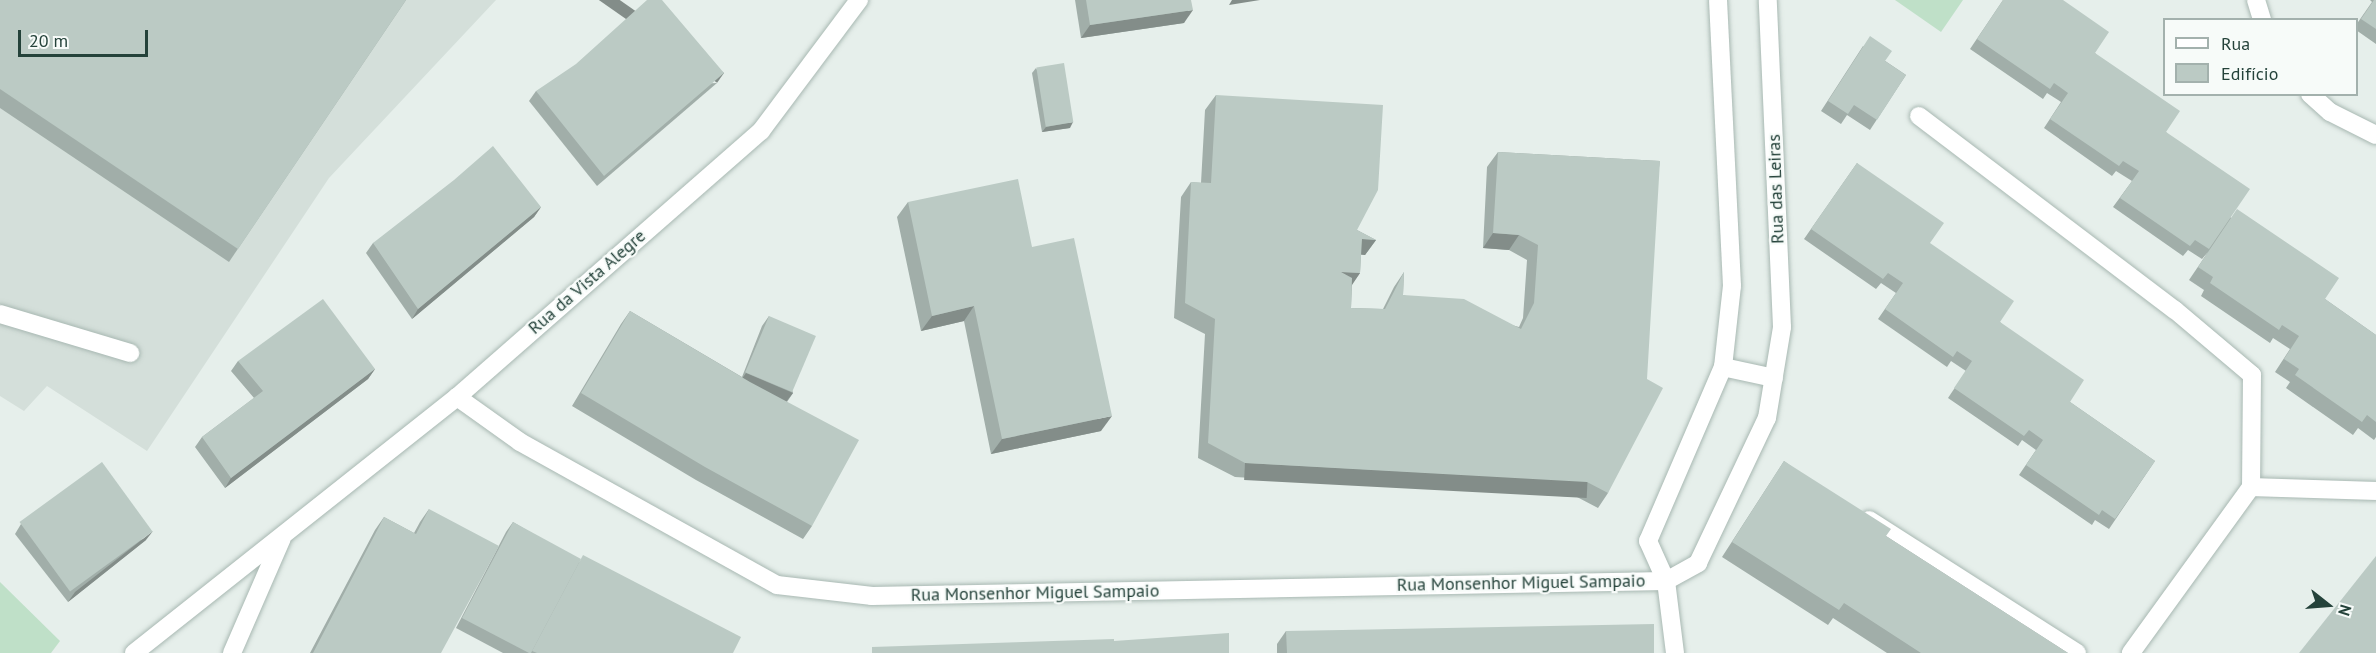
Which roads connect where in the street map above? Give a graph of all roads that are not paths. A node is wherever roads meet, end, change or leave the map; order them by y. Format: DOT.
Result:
graph roads {
  1 [pos="859,0"];
  2 [pos="1718,0"];
  3 [pos="1768,0"];
  4 [pos="2256,0"];
  5 [pos="2261,18"];
  6 [pos="2312,96"];
  7 [pos="1919,116"];
  8 [pos="2376,135"];
  9 [pos="0,314"];
  10 [pos="130,353"];
  11 [pos="1723,367"];
  12 [pos="1774,378"];
  13 [pos="457,397"];
  14 [pos="2252,487"];
  15 [pos="2376,491"];
  16 [pos="1852,509"];
  17 [pos="284,533"];
  18 [pos="1666,580"];
  19 [pos="134,653"];
  20 [pos="232,653"];
  21 [pos="1675,653"];
  22 [pos="2077,653"];
  23 [pos="2131,653"];
  1 -- 13 [label="street, Rua da Vista Alegre"];
  2 -- 11 [label="street"];
  3 -- 12 [label="street, Rua das Leiras"];
  4 -- 5 [label="street"];
  6 -- 8 [label="street"];
  7 -- 14 [label="street"];
  9 -- 10 [label="street"];
  11 -- 12 [label="street"];
  11 -- 18 [label="street"];
  12 -- 18 [label="street, Rua das Leiras"];
  13 -- 17 [label="street, Rua da Vista Alegre"];
  13 -- 18 [label="street, Rua Monsenhor Miguel Sampaio"];
  14 -- 15 [label="street"];
  14 -- 23 [label="street"];
  16 -- 22 [label="street"];
  17 -- 19 [label="street, Rua da Vista Alegre"];
  17 -- 20 [label="street"];
  18 -- 21 [label="street"];
}
